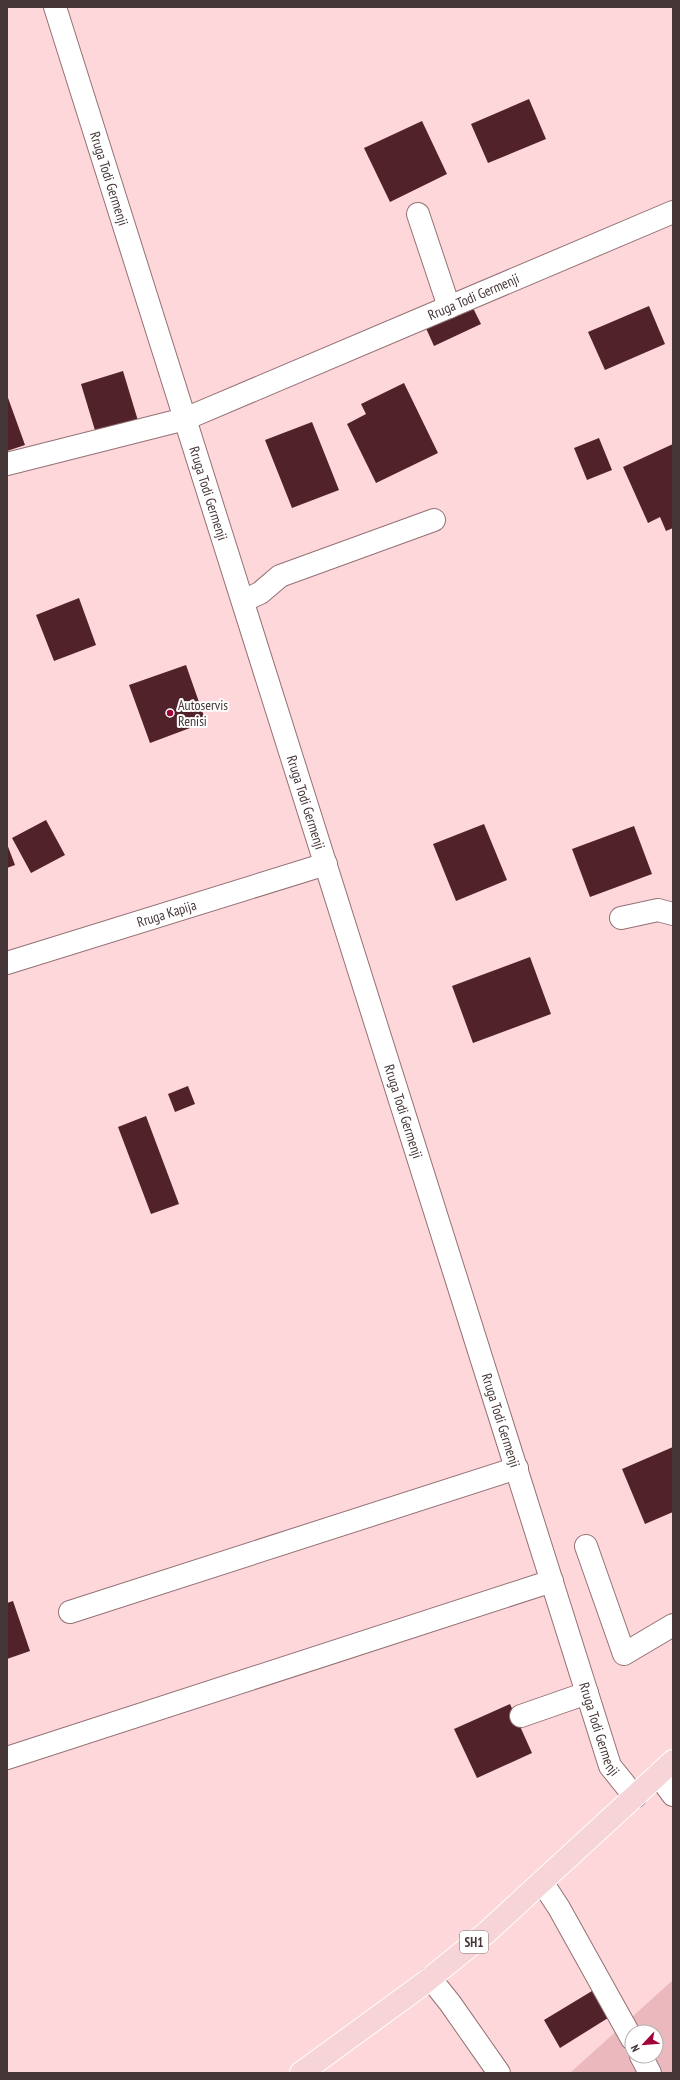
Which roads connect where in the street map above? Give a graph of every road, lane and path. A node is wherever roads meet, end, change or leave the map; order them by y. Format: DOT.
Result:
graph roads {
  1 [pos="55,7"];
  2 [pos="673,212"];
  3 [pos="418,214"];
  4 [pos="449,307"];
  5 [pos="185,419"];
  6 [pos="7,464"];
  7 [pos="434,520"];
  8 [pos="243,601"];
  9 [pos="326,864"];
  10 [pos="673,914"];
  11 [pos="621,918"];
  12 [pos="7,964"];
  13 [pos="516,1468"];
  14 [pos="586,1546"];
  15 [pos="552,1581"];
  16 [pos="70,1612"];
  17 [pos="673,1625"];
  18 [pos="587,1693"];
  19 [pos="521,1716"];
  20 [pos="7,1758"];
  21 [pos="665,1768"];
  22 [pos="673,1795"];
  23 [pos="635,1797"];
  24 [pos="542,1882"];
  25 [pos="430,1978"];
  26 [pos="624,2024"];
  27 [pos="645,2064"];
  28 [pos="301,2073"];
  29 [pos="499,2073"];
  30 [pos="650,2073"];
  1 -- 5 [label="street, Rruga Todi Germenji"];
  2 -- 4 [label="street, Rruga Todi Germenji"];
  3 -- 4 [label="street"];
  4 -- 5 [label="street, Rruga Todi Germenji"];
  5 -- 6 [label="street"];
  5 -- 8 [label="street, Rruga Todi Germenji"];
  7 -- 8 [label="street"];
  8 -- 9 [label="street, Rruga Todi Germenji"];
  9 -- 12 [label="street, Rruga Kapija"];
  9 -- 13 [label="street, Rruga Todi Germenji"];
  10 -- 11 [label="street"];
  13 -- 15 [label="street, Rruga Todi Germenji"];
  13 -- 16 [label="street"];
  14 -- 17 [label="street"];
  15 -- 18 [label="street, Rruga Todi Germenji"];
  15 -- 20 [label="street"];
  18 -- 19 [label="street"];
  18 -- 23 [label="street, Rruga Todi Germenji"];
  21 -- 22 [label="street"];
  21 -- 23 [label="main road, SH1"];
  23 -- 24 [label="main road, SH1"];
  24 -- 25 [label="main road, SH1"];
  24 -- 26 [label="street"];
  25 -- 28 [label="main road, SH1"];
  25 -- 29 [label="street"];
  27 -- 30 [label="street"];
}
